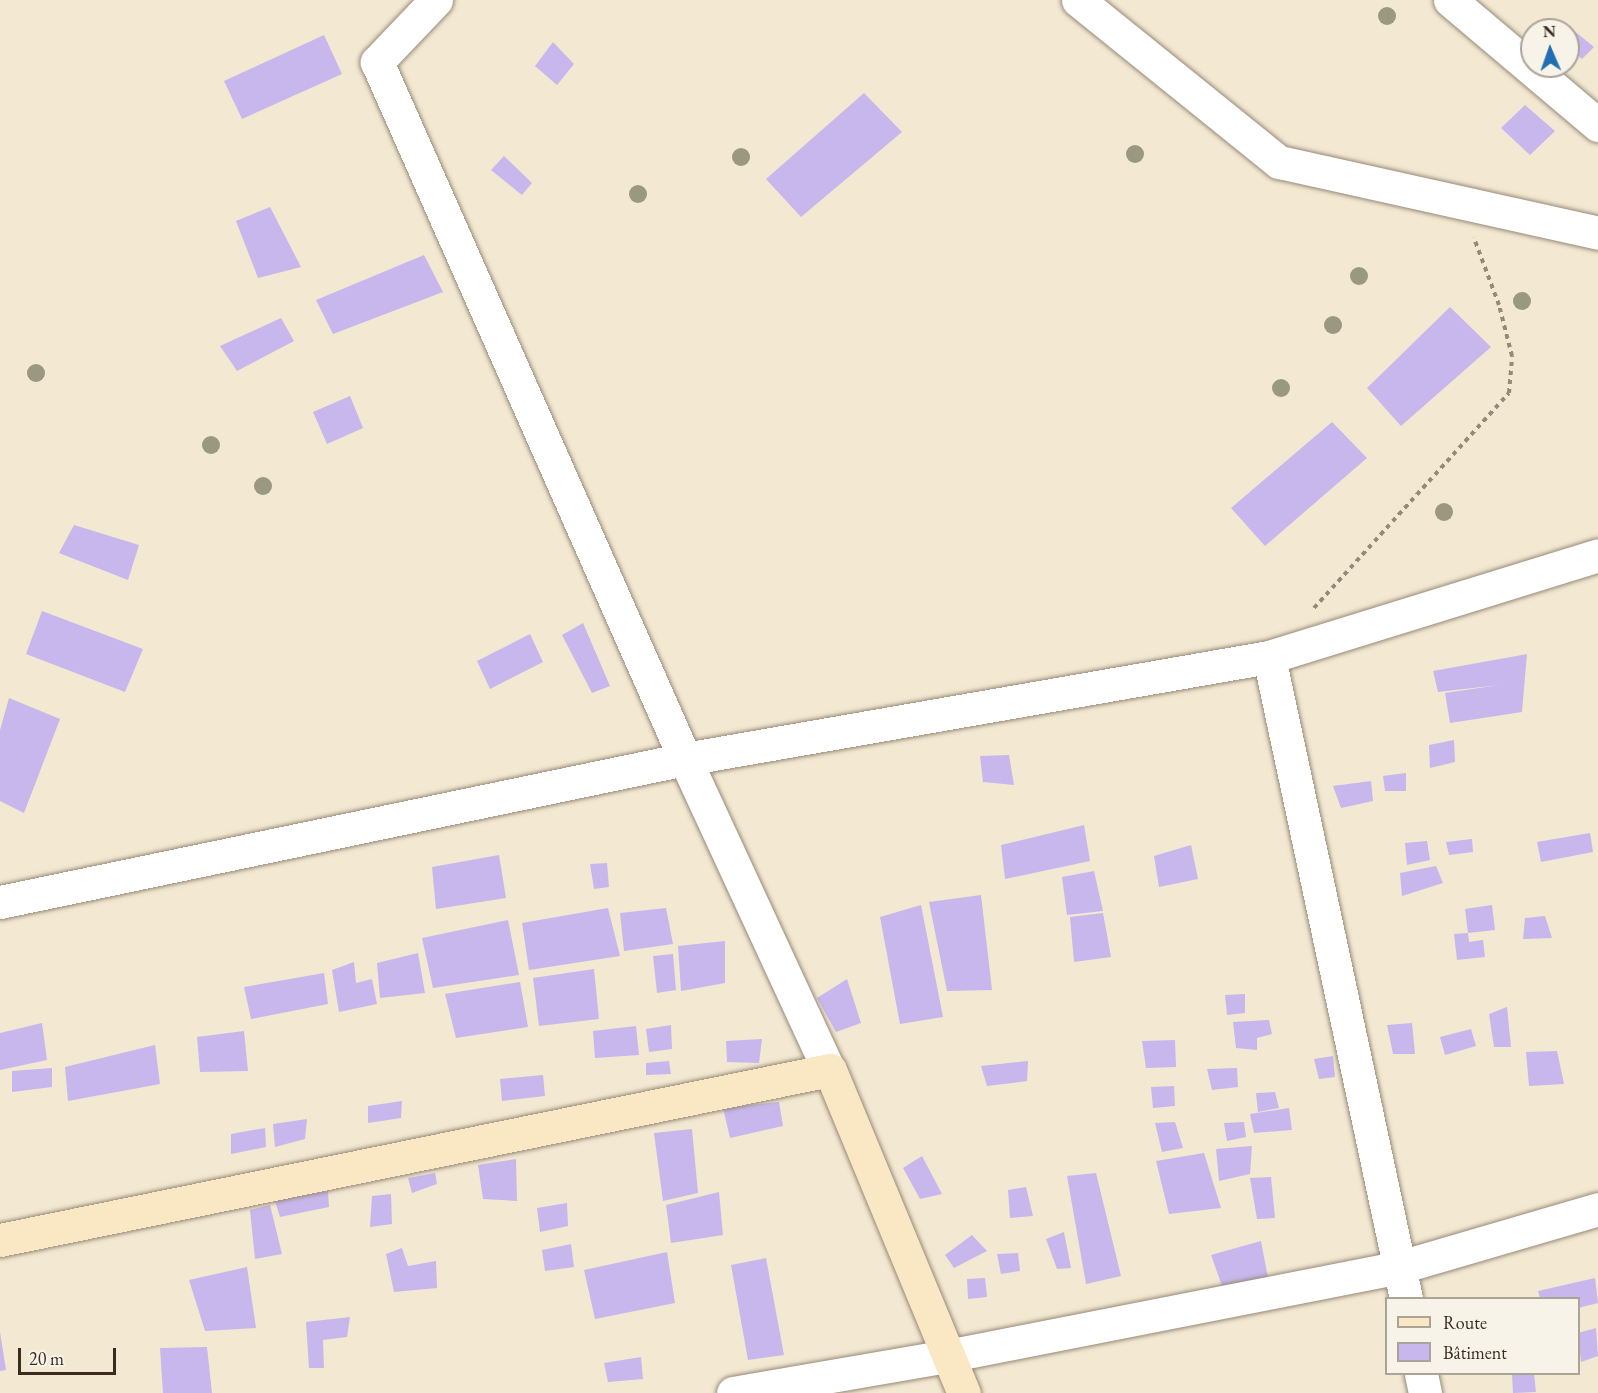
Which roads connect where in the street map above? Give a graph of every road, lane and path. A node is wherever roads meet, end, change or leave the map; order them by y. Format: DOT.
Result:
graph roads {
  1 [pos="436,0"];
  2 [pos="1078,0"];
  3 [pos="1467,5"];
  4 [pos="1598,125"];
  5 [pos="1461,204"];
  6 [pos="1598,233"];
  7 [pos="1598,555"];
  8 [pos="1308,615"];
  9 [pos="1269,657"];
  10 [pos="685,759"];
  11 [pos="0,902"];
  12 [pos="829,1071"];
  13 [pos="1598,1209"];
  14 [pos="0,1240"];
  15 [pos="1400,1267"];
  16 [pos="1406,1297"];
  17 [pos="947,1356"];
  18 [pos="1421,1375"];
  19 [pos="733,1393"];
  20 [pos="964,1393"];
  21 [pos="1425,1393"];
  1 -- 10 [label="street"];
  2 -- 5 [label="street"];
  3 -- 4 [label="street"];
  5 -- 6 [label="street"];
  5 -- 8 [label="path"];
  7 -- 9 [label="street"];
  9 -- 10 [label="street"];
  9 -- 15 [label="street"];
  10 -- 11 [label="street"];
  10 -- 12 [label="street"];
  12 -- 14 [label="street"];
  12 -- 17 [label="street"];
  13 -- 15 [label="street"];
  15 -- 16 [label="street"];
  15 -- 17 [label="street"];
  17 -- 19 [label="street"];
  17 -- 20 [label="street"];
  18 -- 21 [label="street"];
}
